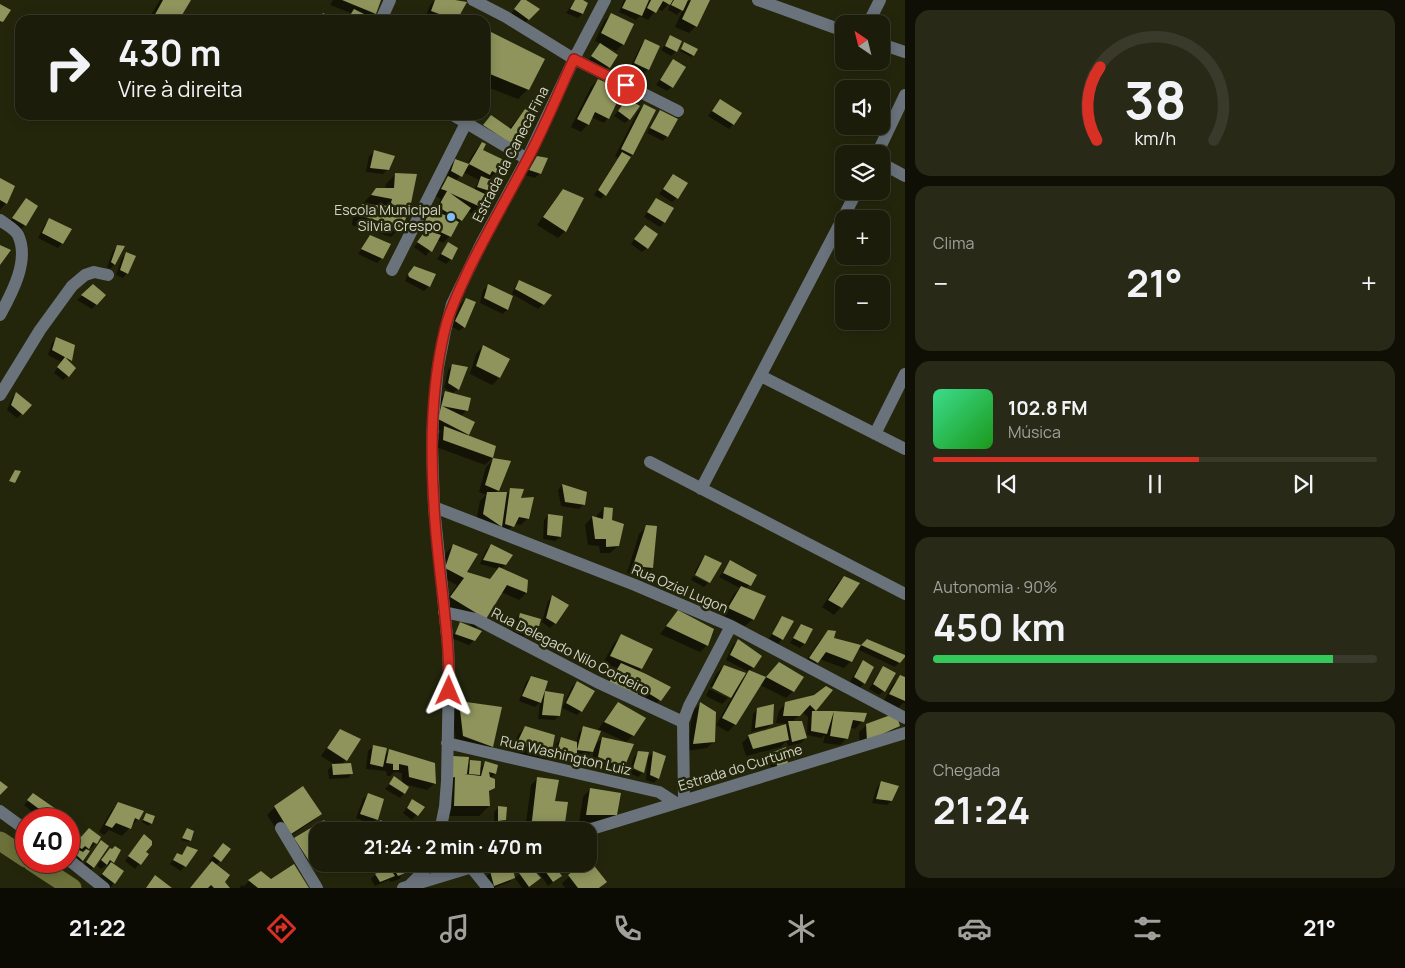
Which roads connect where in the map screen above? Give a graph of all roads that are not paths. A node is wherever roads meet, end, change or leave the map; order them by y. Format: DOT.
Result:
graph roads {
  1 [pos="390,0"];
  2 [pos="473,0"];
  3 [pos="605,0"];
  4 [pos="758,0"];
  5 [pos="880,0"];
  6 [pos="383,15"];
  7 [pos="872,15"];
  8 [pos="835,28"];
  9 [pos="890,47"];
  10 [pos="905,52"];
  11 [pos="574,59"];
  12 [pos="905,95"];
  13 [pos="678,111"];
  14 [pos="461,120"];
  15 [pos="466,123"];
  16 [pos="881,145"];
  17 [pos="527,159"];
  18 [pos="890,168"];
  19 [pos="905,176"];
  20 [pos="852,200"];
  21 [pos="0,220"];
  22 [pos="392,270"];
  23 [pos="108,275"];
  24 [pos="0,315"];
  25 [pos="905,374"];
  26 [pos="761,376"];
  27 [pos="0,395"];
  28 [pos="875,434"];
  29 [pos="905,449"];
  30 [pos="650,462"];
  31 [pos="701,488"];
  32 [pos="434,507"];
  33 [pos="905,594"];
  34 [pos="444,612"];
  35 [pos="731,626"];
  36 [pos="905,718"];
  37 [pos="683,722"];
  38 [pos="905,733"];
  39 [pos="447,743"];
  40 [pos="680,801"];
  41 [pos="0,811"];
  42 [pos="15,822"];
  43 [pos="442,822"];
  44 [pos="597,827"];
  45 [pos="280,828"];
  46 [pos="80,869"];
  47 [pos="428,872"];
  48 [pos="458,872"];
  49 [pos="480,872"];
  50 [pos="450,875"];
  51 [pos="406,887"];
  52 [pos="104,888"];
  53 [pos="317,888"];
  54 [pos="450,888"];
  55 [pos="488,888"];
  1 -- 6 [label="street"];
  2 -- 11 [label="street"];
  3 -- 11 [label="street, Estrada da Caneca Fina"];
  4 -- 8 [label="street"];
  5 -- 7 [label="street"];
  9 -- 10 [label="street"];
  11 -- 13 [label="street"];
  11 -- 17 [label="street, Estrada da Caneca Fina"];
  12 -- 16 [label="street"];
  14 -- 15 [label="street"];
  15 -- 17 [label="street"];
  15 -- 22 [label="street"];
  17 -- 32 [label="street, Estrada da Caneca Fina"];
  18 -- 19 [label="street"];
  20 -- 26 [label="street"];
  21 -- 24 [label="street"];
  23 -- 27 [label="street"];
  25 -- 28 [label="street"];
  26 -- 28 [label="street"];
  26 -- 31 [label="street"];
  28 -- 29 [label="street"];
  30 -- 31 [label="street"];
  31 -- 33 [label="street"];
  32 -- 34 [label="street, Estrada da Caneca Fina"];
  32 -- 35 [label="street, Rua Oziel Lugon"];
  34 -- 37 [label="street, Rua Delegado Nilo Cordeiro"];
  34 -- 39 [label="street, Estrada da Caneca Fina"];
  35 -- 36 [label="street, Rua Oziel Lugon"];
  35 -- 37 [label="street"];
  37 -- 40 [label="street"];
  38 -- 40 [label="street, Estrada do Curtume"];
  39 -- 40 [label="street, Rua Washington Luiz"];
  39 -- 43 [label="street, Estrada da Caneca Fina"];
  40 -- 44 [label="street, Estrada do Curtume"];
  41 -- 42 [label="street"];
  45 -- 53 [label="street"];
  46 -- 52 [label="street"];
  47 -- 50 [label="street"];
  47 -- 51 [label="street"];
  48 -- 50 [label="street"];
  49 -- 55 [label="street"];
  50 -- 54 [label="street"];
}
